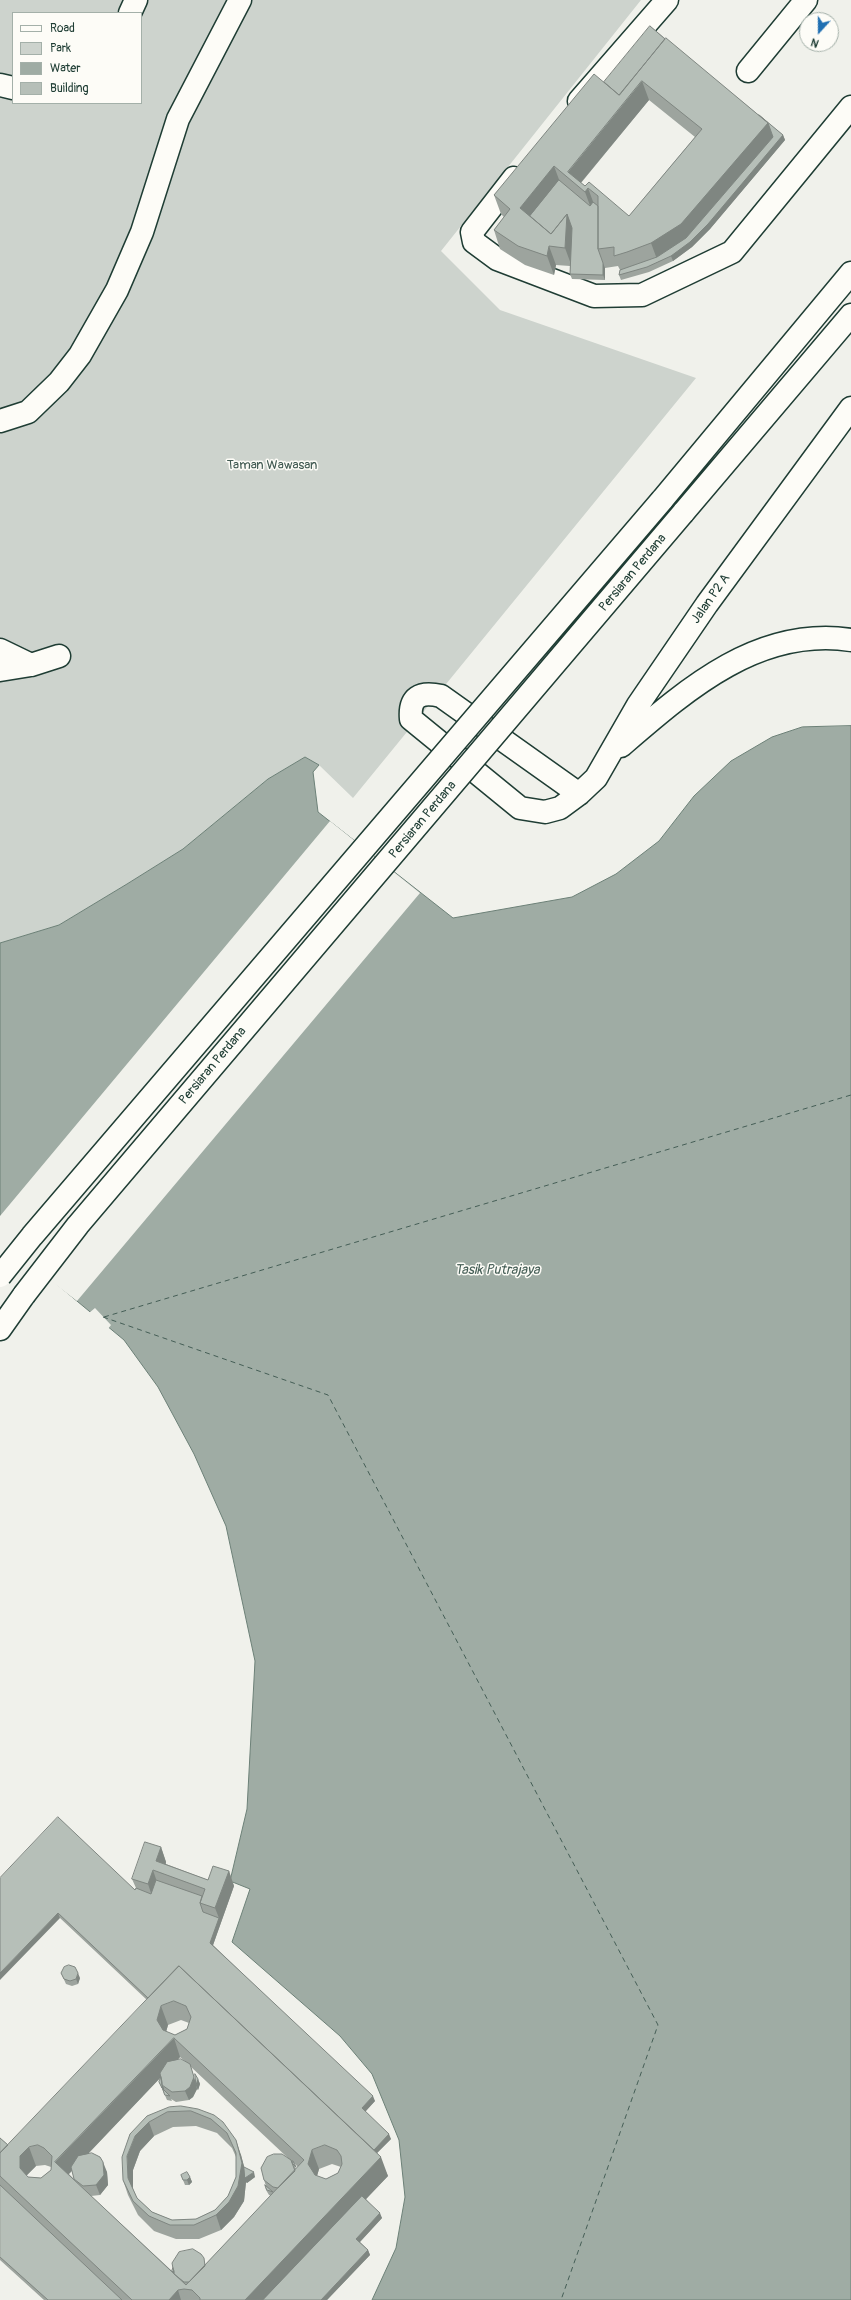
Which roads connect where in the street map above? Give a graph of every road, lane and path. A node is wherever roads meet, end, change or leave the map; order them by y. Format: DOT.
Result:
graph roads {
  1 [pos="136,0"];
  2 [pos="240,0"];
  3 [pos="668,0"];
  4 [pos="799,2"];
  5 [pos="130,12"];
  6 [pos="748,71"];
  7 [pos="0,85"];
  8 [pos="12,88"];
  9 [pos="851,107"];
  10 [pos="567,115"];
  11 [pos="528,161"];
  12 [pos="851,273"];
  13 [pos="851,314"];
  14 [pos="851,408"];
  15 [pos="0,421"];
  16 [pos="851,640"];
  17 [pos="0,650"];
  18 [pos="58,656"];
  19 [pos="31,665"];
  20 [pos="0,670"];
  21 [pos="610,756"];
  22 [pos="579,794"];
  23 [pos="0,1276"];
  24 [pos="0,1329"];
  1 -- 5 [label="main road"];
  2 -- 15 [label="main road"];
  3 -- 10 [label="main road"];
  4 -- 6 [label="main road"];
  7 -- 8 [label="main road"];
  9 -- 11 [label="main road"];
  12 -- 23 [label="main road, Persiaran Perdana, bridge"];
  13 -- 24 [label="main road, Persiaran Perdana, bridge"];
  14 -- 21 [label="main road, Jalan P2 A"];
  16 -- 21 [label="main road"];
  17 -- 19 [label="main road"];
  18 -- 19 [label="main road"];
  19 -- 20 [label="main road"];
  21 -- 22 [label="main road, Jalan P2 A"];
  22 -- 22 [label="main road, Jalan P2 A"];
}
